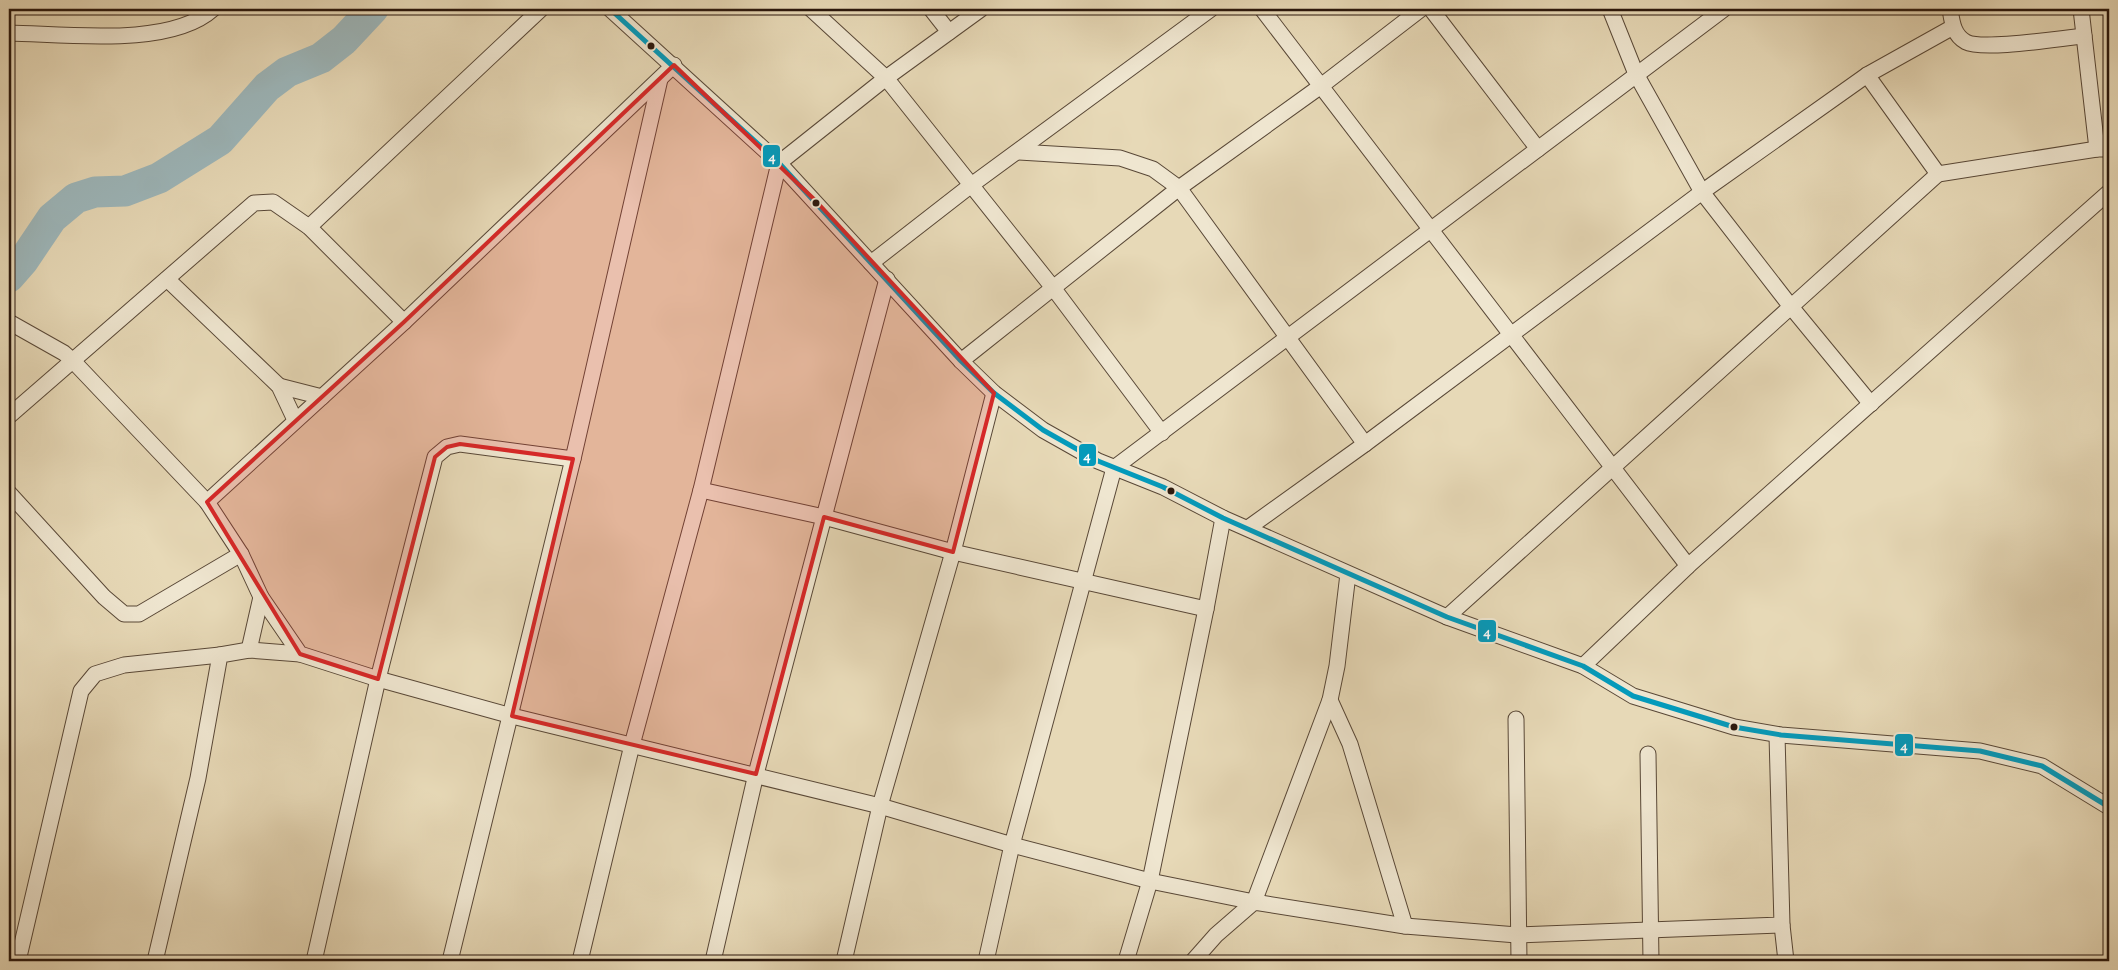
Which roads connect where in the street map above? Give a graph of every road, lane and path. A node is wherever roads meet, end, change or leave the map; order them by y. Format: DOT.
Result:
graph roads {
  1 [pos="214,9"];
  2 [pos="541,9"];
  3 [pos="610,9"];
  4 [pos="811,9"];
  5 [pos="931,9"];
  6 [pos="981,9"];
  7 [pos="1211,9"];
  8 [pos="1262,9"];
  9 [pos="1421,9"];
  10 [pos="1431,9"];
  11 [pos="1610,9"];
  12 [pos="1724,9"];
  13 [pos="1950,9"];
  14 [pos="2081,9"];
  15 [pos="1953,28"];
  16 [pos="949,32"];
  17 [pos="9,33"];
  18 [pos="2084,36"];
  19 [pos="674,66"];
  20 [pos="1636,74"];
  21 [pos="1867,75"];
  22 [pos="886,78"];
  23 [pos="660,79"];
  24 [pos="1321,86"];
  25 [pos="1538,149"];
  26 [pos="2103,149"];
  27 [pos="1020,152"];
  28 [pos="779,163"];
  29 [pos="1938,174"];
  30 [pos="970,186"];
  31 [pos="1179,188"];
  32 [pos="1702,192"];
  33 [pos="2109,192"];
  34 [pos="309,227"];
  35 [pos="1431,232"];
  36 [pos="871,263"];
  37 [pos="167,279"];
  38 [pos="887,279"];
  39 [pos="1054,289"];
  40 [pos="1792,308"];
  41 [pos="9,322"];
  42 [pos="404,322"];
  43 [pos="1510,333"];
  44 [pos="1289,338"];
  45 [pos="73,361"];
  46 [pos="961,361"];
  47 [pos="279,386"];
  48 [pos="994,393"];
  49 [pos="322,397"];
  50 [pos="1871,404"];
  51 [pos="9,416"];
  52 [pos="295,420"];
  53 [pos="1162,433"];
  54 [pos="1366,444"];
  55 [pos="573,459"];
  56 [pos="1612,466"];
  57 [pos="1114,468"];
  58 [pos="700,490"];
  59 [pos="9,493"];
  60 [pos="207,502"];
  61 [pos="824,517"];
  62 [pos="1223,518"];
  63 [pos="1248,528"];
  64 [pos="953,552"];
  65 [pos="240,554"];
  66 [pos="1688,566"];
  67 [pos="1348,574"];
  68 [pos="1082,583"];
  69 [pos="261,597"];
  70 [pos="1206,609"];
  71 [pos="1447,617"];
  72 [pos="249,650"];
  73 [pos="300,654"];
  74 [pos="220,655"];
  75 [pos="1583,666"];
  76 [pos="378,679"];
  77 [pos="1330,700"];
  78 [pos="512,716"];
  79 [pos="1516,719"];
  80 [pos="1776,735"];
  81 [pos="632,745"];
  82 [pos="1648,754"];
  83 [pos="756,774"];
  84 [pos="880,806"];
  85 [pos="2109,807"];
  86 [pos="1012,845"];
  87 [pos="1150,881"];
  88 [pos="1254,902"];
  89 [pos="1782,925"];
  90 [pos="1405,926"];
  91 [pos="1650,931"];
  92 [pos="1518,936"];
  93 [pos="18,961"];
  94 [pos="155,961"];
  95 [pos="314,961"];
  96 [pos="450,961"];
  97 [pos="580,961"];
  98 [pos="713,961"];
  99 [pos="844,961"];
  100 [pos="986,961"];
  101 [pos="1126,961"];
  102 [pos="1193,961"];
  103 [pos="1519,961"];
  104 [pos="1651,961"];
  105 [pos="1786,961"];
  1 -- 17 [label="street"];
  2 -- 34 [label="street"];
  3 -- 19 [label="street"];
  4 -- 22 [label="street"];
  5 -- 16 [label="street"];
  6 -- 16 [label="street"];
  7 -- 27 [label="street"];
  8 -- 24 [label="street"];
  9 -- 24 [label="street"];
  10 -- 25 [label="street"];
  11 -- 20 [label="street"];
  12 -- 20 [label="street"];
  13 -- 15 [label="street"];
  14 -- 18 [label="street"];
  15 -- 18 [label="street"];
  15 -- 21 [label="street"];
  16 -- 22 [label="street"];
  18 -- 26 [label="street"];
  19 -- 23 [label="street"];
  19 -- 28 [label="street"];
  20 -- 25 [label="street"];
  20 -- 32 [label="street"];
  21 -- 29 [label="street"];
  21 -- 32 [label="street"];
  22 -- 28 [label="street"];
  22 -- 30 [label="street"];
  23 -- 42 [label="street"];
  23 -- 55 [label="street"];
  24 -- 31 [label="street"];
  24 -- 35 [label="street"];
  25 -- 35 [label="street"];
  26 -- 29 [label="street"];
  27 -- 30 [label="street"];
  27 -- 31 [label="street"];
  28 -- 36 [label="street"];
  28 -- 58 [label="street"];
  29 -- 40 [label="street"];
  30 -- 36 [label="street"];
  30 -- 39 [label="street"];
  31 -- 39 [label="street"];
  31 -- 44 [label="street"];
  32 -- 40 [label="street"];
  32 -- 43 [label="street"];
  33 -- 50 [label="street"];
  34 -- 37 [label="street"];
  34 -- 42 [label="street"];
  35 -- 43 [label="street"];
  35 -- 44 [label="street"];
  36 -- 38 [label="street"];
  37 -- 45 [label="street"];
  37 -- 47 [label="street"];
  38 -- 46 [label="street"];
  38 -- 61 [label="street"];
  39 -- 46 [label="street"];
  39 -- 53 [label="street"];
  40 -- 50 [label="street"];
  40 -- 56 [label="street"];
  41 -- 45 [label="street"];
  42 -- 49 [label="street"];
  43 -- 54 [label="street"];
  43 -- 56 [label="street"];
  44 -- 53 [label="street"];
  44 -- 54 [label="street"];
  45 -- 51 [label="street"];
  45 -- 60 [label="street"];
  46 -- 48 [label="street"];
  47 -- 49 [label="street"];
  47 -- 52 [label="street"];
  48 -- 57 [label="street"];
  48 -- 64 [label="street"];
  49 -- 52 [label="street"];
  50 -- 66 [label="street"];
  52 -- 60 [label="street"];
  53 -- 57 [label="street"];
  54 -- 63 [label="street"];
  55 -- 76 [label="street"];
  55 -- 78 [label="street"];
  56 -- 66 [label="street"];
  56 -- 71 [label="street"];
  57 -- 62 [label="street"];
  57 -- 68 [label="street"];
  58 -- 61 [label="street"];
  58 -- 81 [label="street"];
  59 -- 65 [label="street"];
  60 -- 65 [label="street"];
  61 -- 64 [label="street"];
  61 -- 83 [label="street"];
  62 -- 63 [label="street"];
  62 -- 70 [label="street"];
  63 -- 67 [label="street"];
  64 -- 68 [label="street"];
  64 -- 84 [label="street"];
  65 -- 69 [label="street"];
  66 -- 75 [label="street"];
  67 -- 71 [label="street"];
  67 -- 77 [label="street"];
  68 -- 70 [label="street"];
  68 -- 86 [label="street"];
  69 -- 72 [label="street"];
  69 -- 73 [label="street"];
  70 -- 87 [label="street"];
  71 -- 75 [label="street"];
  72 -- 73 [label="street"];
  72 -- 74 [label="street"];
  73 -- 76 [label="street"];
  74 -- 93 [label="street"];
  74 -- 94 [label="street"];
  75 -- 80 [label="street"];
  76 -- 78 [label="street"];
  76 -- 95 [label="street"];
  77 -- 88 [label="street"];
  77 -- 90 [label="street"];
  78 -- 81 [label="street"];
  78 -- 96 [label="street"];
  79 -- 92 [label="street"];
  80 -- 85 [label="street"];
  80 -- 89 [label="street"];
  81 -- 83 [label="street"];
  81 -- 97 [label="street"];
  82 -- 91 [label="street"];
  83 -- 84 [label="street"];
  83 -- 98 [label="street"];
  84 -- 86 [label="street"];
  84 -- 99 [label="street"];
  86 -- 87 [label="street"];
  86 -- 100 [label="street"];
  87 -- 88 [label="street"];
  87 -- 101 [label="street"];
  88 -- 90 [label="street"];
  88 -- 102 [label="street"];
  89 -- 91 [label="street"];
  89 -- 105 [label="street"];
  90 -- 92 [label="street"];
  91 -- 92 [label="street"];
  91 -- 104 [label="street"];
  92 -- 103 [label="street"];
}
